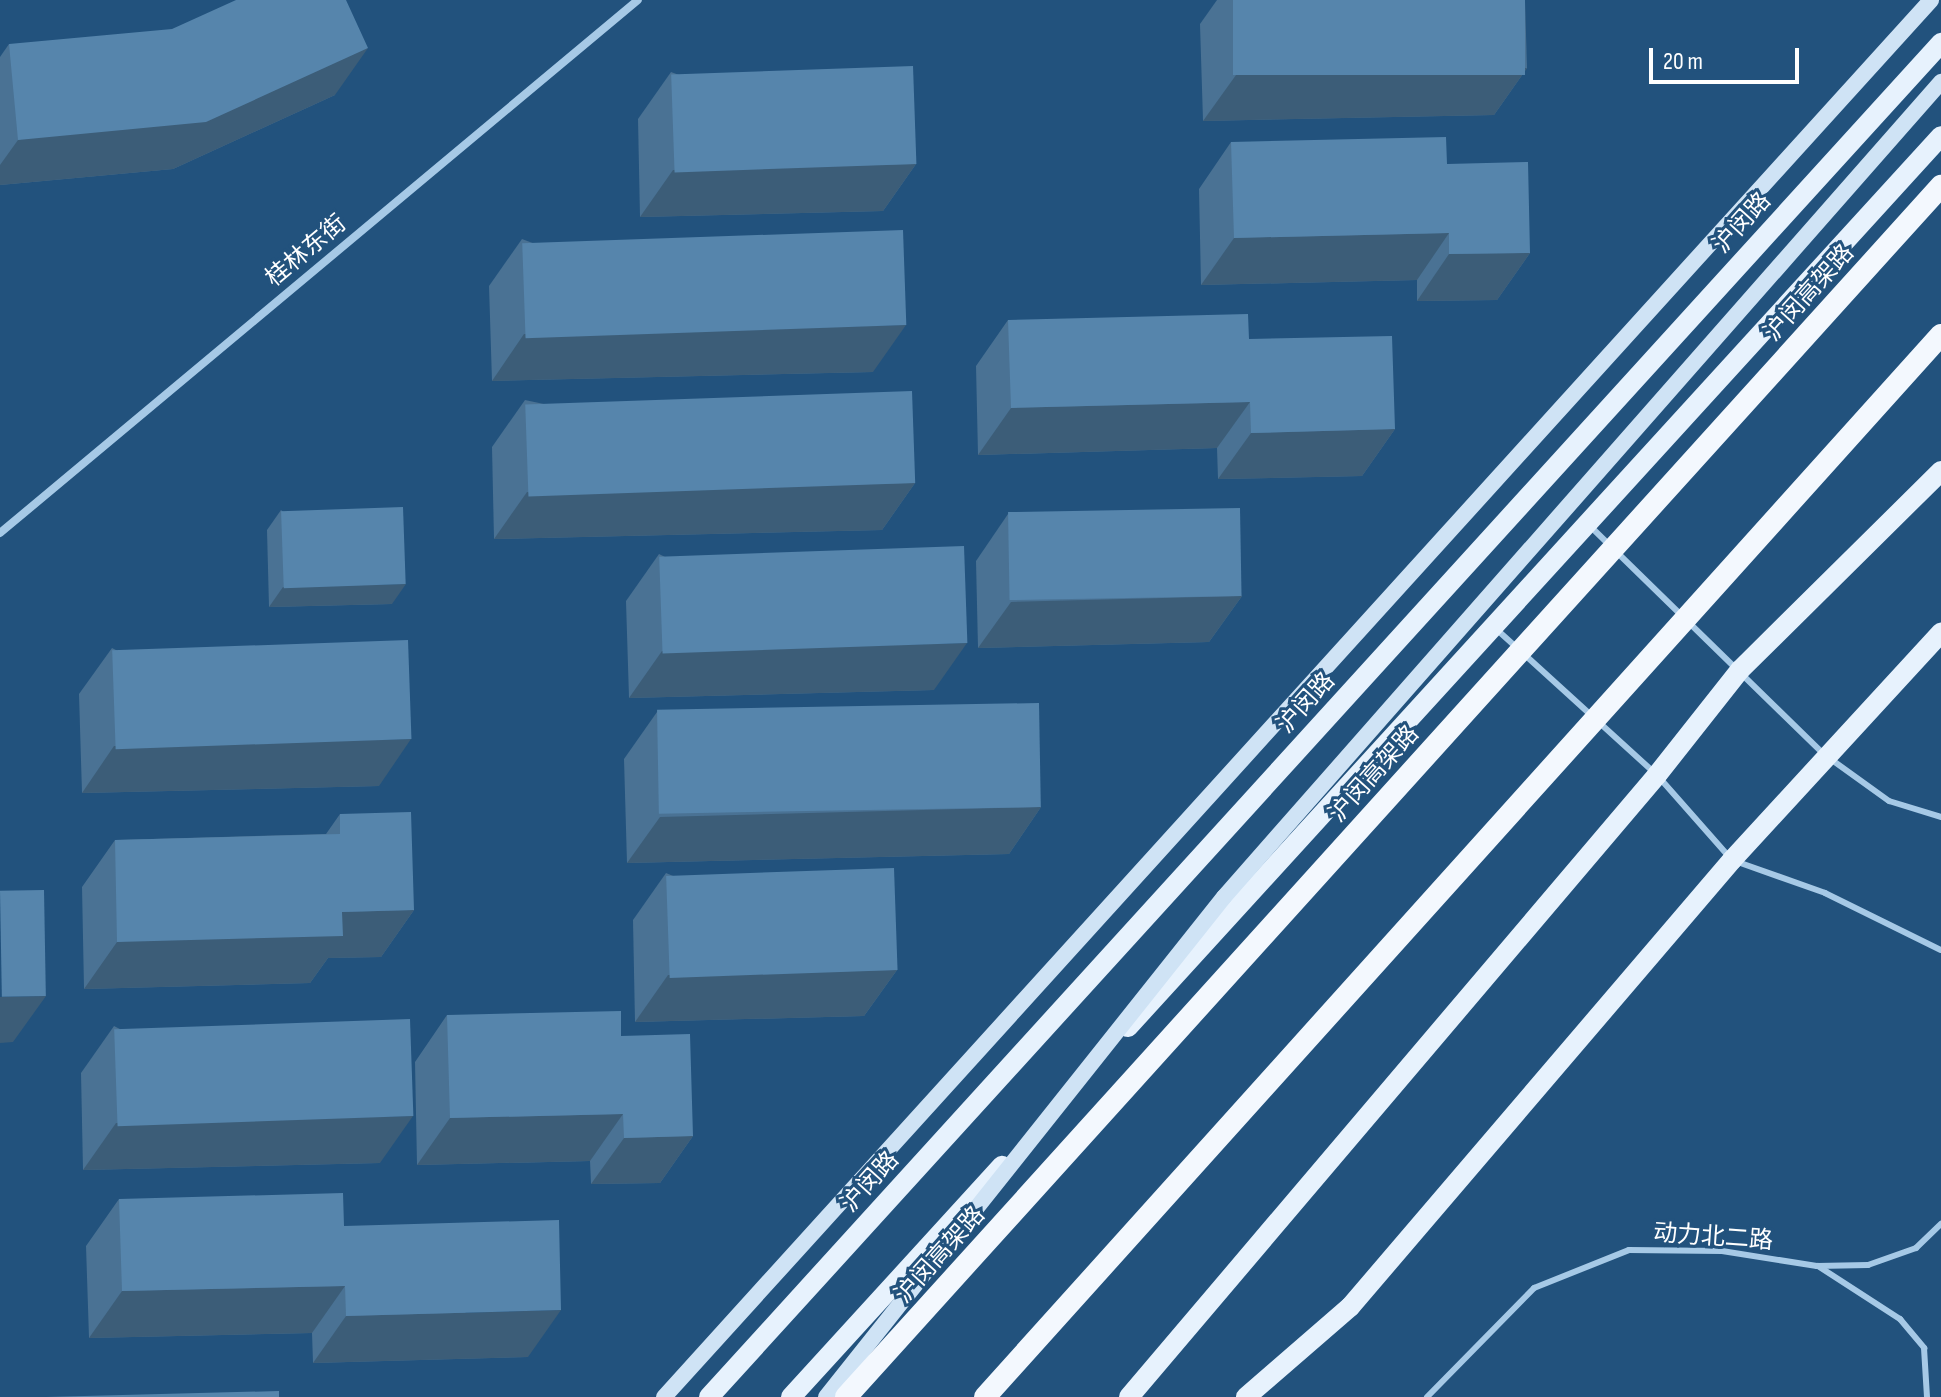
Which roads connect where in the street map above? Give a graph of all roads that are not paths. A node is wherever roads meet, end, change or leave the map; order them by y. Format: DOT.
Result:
graph roads {
  1 [pos="638,0"];
  2 [pos="1931,0"];
  3 [pos="1941,43"];
  4 [pos="1941,82"];
  5 [pos="1941,136"];
  6 [pos="1941,186"];
  7 [pos="1941,335"];
  8 [pos="1941,471"];
  9 [pos="1588,524"];
  10 [pos="0,533"];
  11 [pos="1493,627"];
  12 [pos="1941,633"];
  13 [pos="1740,670"];
  14 [pos="1825,755"];
  15 [pos="1657,775"];
  16 [pos="1941,817"];
  17 [pos="1732,860"];
  18 [pos="1941,950"];
  19 [pos="1941,1224"];
  20 [pos="1817,1266"];
  21 [pos="664,1397"];
  22 [pos="709,1397"];
  23 [pos="791,1397"];
  24 [pos="826,1397"];
  25 [pos="846,1397"];
  26 [pos="985,1397"];
  27 [pos="1129,1397"];
  28 [pos="1246,1397"];
  29 [pos="1427,1397"];
  30 [pos="1927,1397"];
  1 -- 10 [label="street, 桂林东街"];
  2 -- 21 [label="main road"];
  3 -- 22 [label="main road, 沪闵路"];
  4 -- 24 [label="main road, bridge"];
  5 -- 9 [label="main road"];
  6 -- 25 [label="highway, 沪闵高架路, bridge"];
  7 -- 26 [label="highway, bridge"];
  8 -- 13 [label="main road"];
  9 -- 11 [label="main road"];
  9 -- 13 [label="lane"];
  11 -- 15 [label="lane"];
  11 -- 23 [label="main road"];
  12 -- 14 [label="main road"];
  13 -- 14 [label="lane"];
  13 -- 15 [label="main road"];
  14 -- 16 [label="lane"];
  14 -- 17 [label="main road"];
  15 -- 17 [label="lane"];
  15 -- 27 [label="main road"];
  17 -- 18 [label="lane"];
  17 -- 28 [label="main road"];
  19 -- 20 [label="lane, 动力北二路"];
  20 -- 29 [label="lane, 动力北二路"];
  20 -- 30 [label="lane"];
}
